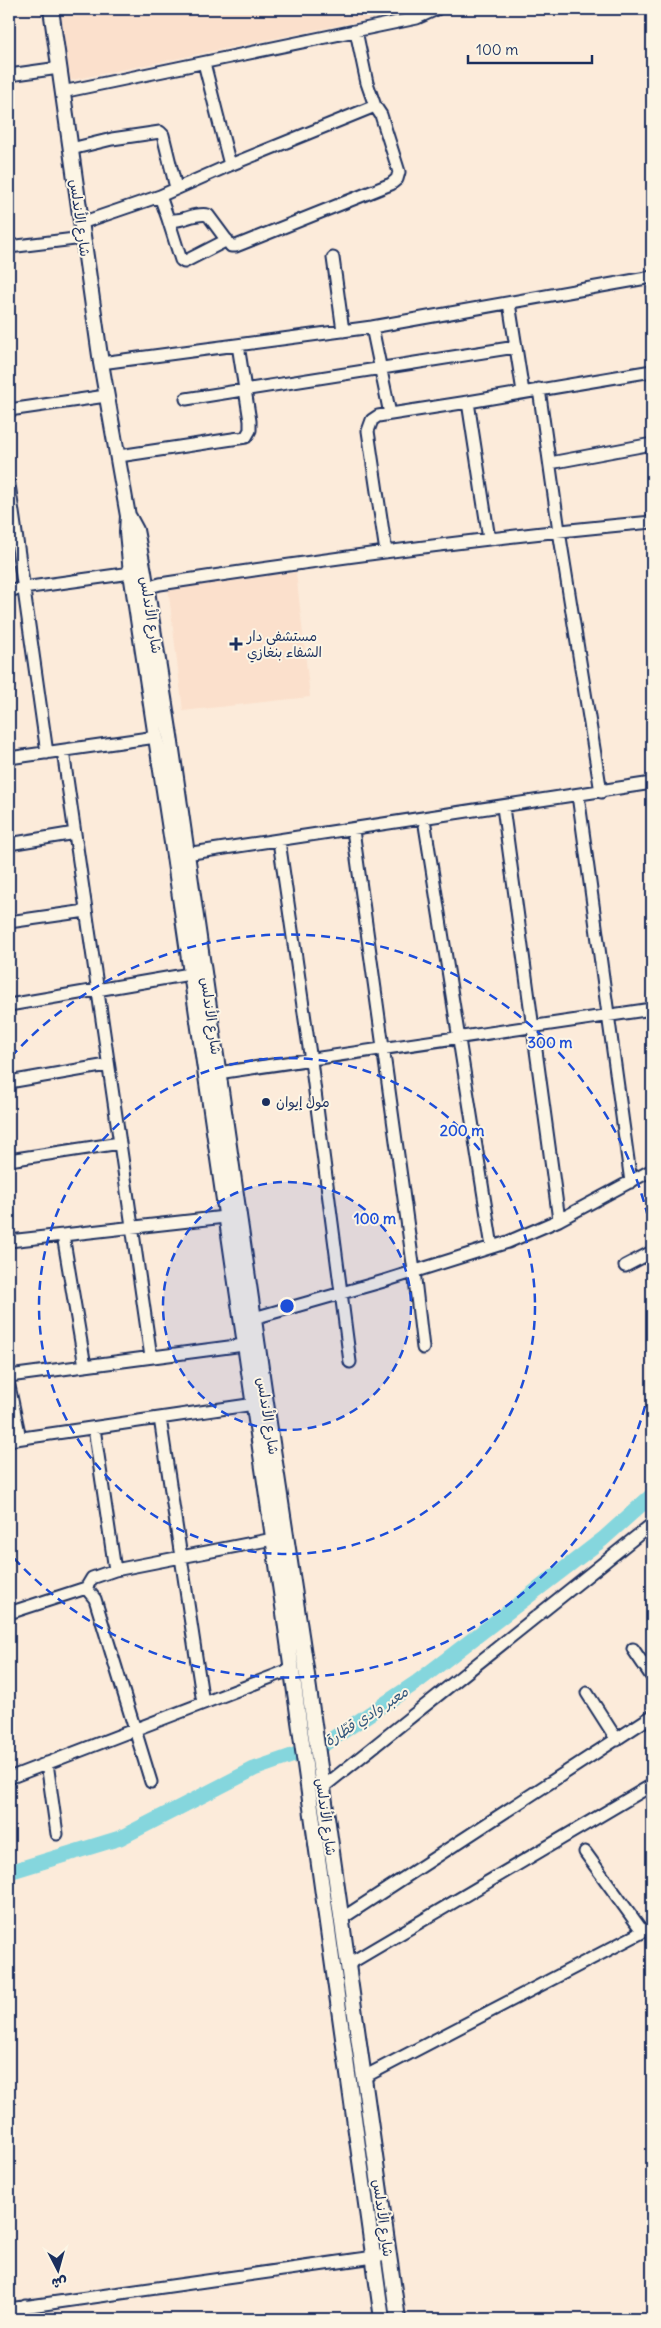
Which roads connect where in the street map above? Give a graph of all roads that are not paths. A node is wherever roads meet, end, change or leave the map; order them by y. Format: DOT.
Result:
graph roads {
  1 [pos="51,9"];
  2 [pos="437,9"];
  3 [pos="356,31"];
  4 [pos="204,63"];
  5 [pos="59,68"];
  6 [pos="9,75"];
  7 [pos="62,92"];
  8 [pos="375,106"];
  9 [pos="70,149"];
  10 [pos="230,165"];
  11 [pos="176,188"];
  12 [pos="160,196"];
  13 [pos="168,219"];
  14 [pos="81,223"];
  15 [pos="83,238"];
  16 [pos="228,240"];
  17 [pos="9,247"];
  18 [pos="333,258"];
  19 [pos="652,277"];
  20 [pos="509,303"];
  21 [pos="372,327"];
  22 [pos="343,331"];
  23 [pos="238,346"];
  24 [pos="516,347"];
  25 [pos="101,363"];
  26 [pos="380,368"];
  27 [pos="652,370"];
  28 [pos="539,389"];
  29 [pos="246,390"];
  30 [pos="523,392"];
  31 [pos="106,396"];
  32 [pos="186,400"];
  33 [pos="468,402"];
  34 [pos="9,409"];
  35 [pos="390,414"];
  36 [pos="652,444"];
  37 [pos="119,456"];
  38 [pos="550,463"];
  39 [pos="9,484"];
  40 [pos="128,516"];
  41 [pos="652,522"];
  42 [pos="559,531"];
  43 [pos="489,539"];
  44 [pos="386,552"];
  45 [pos="131,574"];
  46 [pos="24,588"];
  47 [pos="140,589"];
  48 [pos="9,590"];
  49 [pos="156,737"];
  50 [pos="63,750"];
  51 [pos="47,753"];
  52 [pos="9,758"];
  53 [pos="652,787"];
  54 [pos="601,792"];
  55 [pos="578,795"];
  56 [pos="503,807"];
  57 [pos="424,819"];
  58 [pos="353,830"];
  59 [pos="75,833"];
  60 [pos="279,841"];
  61 [pos="9,844"];
  62 [pos="181,855"];
  63 [pos="86,911"];
  64 [pos="9,922"];
  65 [pos="190,974"];
  66 [pos="98,990"];
  67 [pos="9,1005"];
  68 [pos="652,1009"];
  69 [pos="607,1016"];
  70 [pos="532,1028"];
  71 [pos="459,1038"];
  72 [pos="383,1050"];
  73 [pos="311,1060"];
  74 [pos="107,1065"];
  75 [pos="212,1074"];
  76 [pos="9,1082"];
  77 [pos="120,1143"];
  78 [pos="9,1160"];
  79 [pos="652,1170"];
  80 [pos="631,1182"];
  81 [pos="225,1217"];
  82 [pos="559,1220"];
  83 [pos="133,1228"];
  84 [pos="63,1235"];
  85 [pos="9,1242"];
  86 [pos="492,1247"];
  87 [pos="652,1252"];
  88 [pos="625,1266"];
  89 [pos="414,1271"];
  90 [pos="343,1293"];
  91 [pos="254,1318"];
  92 [pos="244,1345"];
  93 [pos="423,1348"];
  94 [pos="151,1357"];
  95 [pos="350,1362"];
  96 [pos="85,1366"];
  97 [pos="9,1376"];
  98 [pos="9,1386"];
  99 [pos="259,1404"];
  100 [pos="160,1418"];
  101 [pos="94,1428"];
  102 [pos="14,1439"];
  103 [pos="652,1524"];
  104 [pos="273,1539"];
  105 [pos="181,1557"];
  106 [pos="115,1570"];
  107 [pos="86,1588"];
  108 [pos="9,1613"];
  109 [pos="633,1649"];
  110 [pos="292,1669"];
  111 [pos="652,1677"];
  112 [pos="588,1693"];
  113 [pos="203,1703"];
  114 [pos="652,1716"];
  115 [pos="134,1730"];
  116 [pos="308,1739"];
  117 [pos="617,1740"];
  118 [pos="46,1763"];
  119 [pos="312,1767"];
  120 [pos="9,1778"];
  121 [pos="151,1782"];
  122 [pos="652,1785"];
  123 [pos="322,1788"];
  124 [pos="58,1834"];
  125 [pos="585,1852"];
  126 [pos="341,1919"];
  127 [pos="648,1929"];
  128 [pos="347,1965"];
  129 [pos="364,2078"];
  130 [pos="381,2256"];
  131 [pos="25,2306"];
  132 [pos="9,2309"];
  133 [pos="28,2319"];
  134 [pos="382,2319"];
  135 [pos="398,2319"];
  1 -- 5 [label="main road, شارع الأندلس"];
  2 -- 3 [label="street"];
  3 -- 4 [label="street"];
  3 -- 8 [label="street"];
  4 -- 7 [label="street"];
  4 -- 10 [label="street"];
  5 -- 6 [label="street"];
  5 -- 7 [label="main road, شارع الأندلس"];
  7 -- 9 [label="main road, شارع الأندلس"];
  8 -- 10 [label="street"];
  8 -- 16 [label="street"];
  9 -- 11 [label="street"];
  9 -- 14 [label="main road, شارع الأندلس"];
  10 -- 11 [label="street"];
  11 -- 12 [label="street"];
  12 -- 13 [label="street"];
  12 -- 14 [label="street"];
  13 -- 16 [label="street"];
  13 -- 16 [label="street"];
  14 -- 15 [label="main road, شارع الأندلس"];
  15 -- 17 [label="street"];
  15 -- 25 [label="main road, شارع الأندلس"];
  18 -- 22 [label="street"];
  19 -- 20 [label="street"];
  20 -- 21 [label="street"];
  20 -- 24 [label="street"];
  21 -- 22 [label="street"];
  21 -- 26 [label="street"];
  22 -- 23 [label="street"];
  23 -- 25 [label="street"];
  23 -- 29 [label="street"];
  24 -- 26 [label="street"];
  24 -- 30 [label="street"];
  25 -- 31 [label="main road, شارع الأندلس"];
  26 -- 29 [label="street"];
  26 -- 35 [label="street"];
  27 -- 28 [label="street"];
  28 -- 30 [label="street"];
  28 -- 38 [label="street"];
  29 -- 32 [label="street"];
  29 -- 37 [label="street"];
  30 -- 33 [label="street"];
  31 -- 34 [label="street"];
  31 -- 37 [label="main road, شارع الأندلس"];
  33 -- 35 [label="street"];
  33 -- 43 [label="street"];
  35 -- 44 [label="street"];
  36 -- 38 [label="street"];
  37 -- 40 [label="main road, شارع الأندلس"];
  38 -- 42 [label="street"];
  39 -- 46 [label="street"];
  40 -- 45 [label="main road, شارع الأندلس"];
  40 -- 47 [label="main road, شارع الأندلس"];
  41 -- 42 [label="street"];
  42 -- 43 [label="street"];
  42 -- 54 [label="street"];
  43 -- 44 [label="street"];
  44 -- 47 [label="street"];
  45 -- 46 [label="street"];
  45 -- 47 [label="main road, شارع الأندلس"];
  46 -- 48 [label="street"];
  46 -- 51 [label="street"];
  47 -- 49 [label="main road, شارع الأندلس"];
  47 -- 62 [label="main road, شارع الأندلس"];
  49 -- 50 [label="street"];
  49 -- 62 [label="main road, شارع الأندلس"];
  50 -- 51 [label="street"];
  50 -- 59 [label="street"];
  51 -- 52 [label="street"];
  53 -- 54 [label="street"];
  54 -- 55 [label="street"];
  55 -- 56 [label="street"];
  55 -- 69 [label="street"];
  56 -- 57 [label="street"];
  56 -- 70 [label="street"];
  57 -- 58 [label="street"];
  57 -- 71 [label="street"];
  58 -- 60 [label="street"];
  58 -- 72 [label="street"];
  59 -- 61 [label="street"];
  59 -- 63 [label="street"];
  60 -- 62 [label="street"];
  60 -- 73 [label="street"];
  62 -- 65 [label="main road, شارع الأندلس"];
  62 -- 75 [label="main road, شارع الأندلس"];
  63 -- 64 [label="street"];
  63 -- 66 [label="street"];
  65 -- 66 [label="street"];
  65 -- 75 [label="main road, شارع الأندلس"];
  66 -- 67 [label="street"];
  66 -- 74 [label="street"];
  68 -- 69 [label="street"];
  69 -- 70 [label="street"];
  69 -- 80 [label="street"];
  70 -- 71 [label="street"];
  70 -- 82 [label="street"];
  71 -- 72 [label="street"];
  71 -- 86 [label="street"];
  72 -- 73 [label="street"];
  72 -- 89 [label="street"];
  73 -- 75 [label="street"];
  73 -- 90 [label="street"];
  74 -- 76 [label="street"];
  74 -- 77 [label="street"];
  75 -- 81 [label="main road, شارع الأندلس"];
  75 -- 91 [label="main road, شارع الأندلس"];
  77 -- 78 [label="street"];
  77 -- 83 [label="street"];
  79 -- 80 [label="street"];
  80 -- 82 [label="street"];
  81 -- 83 [label="street"];
  81 -- 92 [label="main road, شارع الأندلس"];
  82 -- 86 [label="street"];
  83 -- 84 [label="street"];
  83 -- 94 [label="street"];
  84 -- 85 [label="street"];
  84 -- 96 [label="street"];
  86 -- 89 [label="street"];
  87 -- 88 [label="street"];
  89 -- 90 [label="street"];
  89 -- 93 [label="street"];
  90 -- 91 [label="street"];
  90 -- 95 [label="street"];
  91 -- 99 [label="main road, شارع الأندلس"];
  92 -- 94 [label="street"];
  92 -- 99 [label="main road, شارع الأندلس"];
  94 -- 96 [label="street"];
  96 -- 97 [label="street"];
  98 -- 102 [label="street"];
  99 -- 100 [label="street"];
  99 -- 104 [label="main road, شارع الأندلس"];
  99 -- 116 [label="main road, شارع الأندلس"];
  100 -- 101 [label="street"];
  100 -- 105 [label="street"];
  101 -- 102 [label="street"];
  101 -- 106 [label="street"];
  103 -- 123 [label="street"];
  104 -- 105 [label="street"];
  104 -- 110 [label="main road, شارع الأندلس"];
  105 -- 106 [label="street"];
  105 -- 113 [label="street"];
  106 -- 107 [label="street"];
  107 -- 108 [label="street"];
  107 -- 115 [label="street"];
  109 -- 111 [label="street"];
  110 -- 113 [label="street"];
  110 -- 116 [label="main road, شارع الأندلس"];
  112 -- 117 [label="street"];
  113 -- 115 [label="street"];
  114 -- 117 [label="street"];
  115 -- 118 [label="street"];
  115 -- 121 [label="street"];
  116 -- 119 [label="main road, شارع الأندلس"];
  117 -- 126 [label="street"];
  118 -- 120 [label="street"];
  118 -- 124 [label="street"];
  119 -- 123 [label="main road, شارع الأندلس"];
  119 -- 130 [label="main road, شارع الأندلس"];
  122 -- 128 [label="street"];
  123 -- 126 [label="main road, شارع الأندلس"];
  125 -- 127 [label="street"];
  126 -- 128 [label="main road, شارع الأندلس"];
  127 -- 129 [label="street"];
  128 -- 129 [label="main road, شارع الأندلس"];
  129 -- 130 [label="main road, شارع الأندلس"];
  130 -- 131 [label="street"];
  130 -- 134 [label="main road, شارع الأندلس"];
  130 -- 135 [label="main road, شارع الأندلس"];
  131 -- 132 [label="street"];
  131 -- 133 [label="street"];
}
